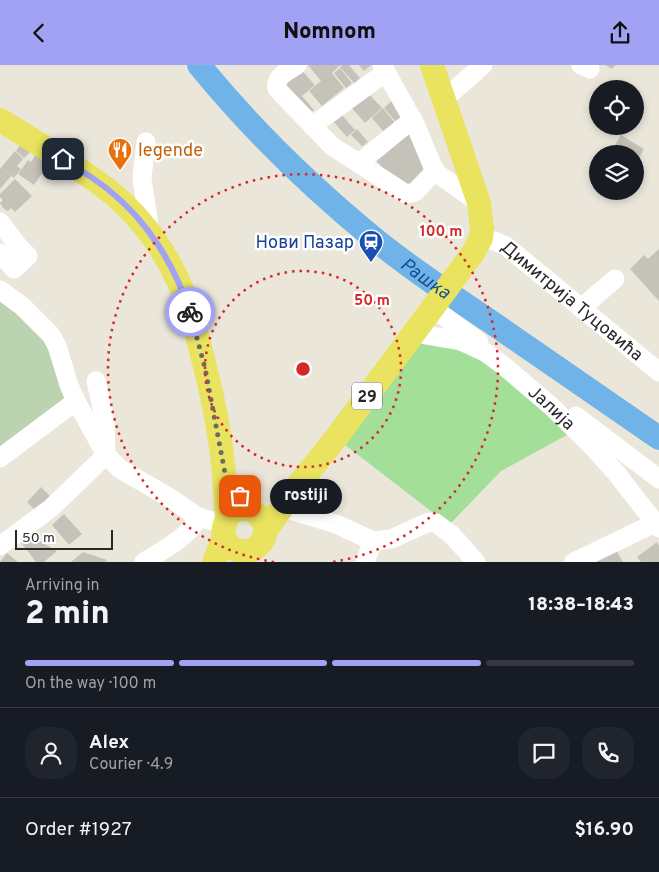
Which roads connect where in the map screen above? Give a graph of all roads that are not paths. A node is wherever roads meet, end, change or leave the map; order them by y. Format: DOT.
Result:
graph roads {
  1 [pos="297,65"];
  2 [pos="432,65"];
  3 [pos="483,65"];
  4 [pos="384,68"];
  5 [pos="443,99"];
  6 [pos="0,119"];
  7 [pos="413,119"];
  8 [pos="312,126"];
  9 [pos="146,142"];
  10 [pos="359,163"];
  11 [pos="436,171"];
  12 [pos="479,203"];
  13 [pos="0,222"];
  14 [pos="150,233"];
  15 [pos="477,245"];
  16 [pos="0,253"];
  17 [pos="615,279"];
  18 [pos="0,290"];
  19 [pos="435,305"];
  20 [pos="581,308"];
  21 [pos="414,333"];
  22 [pos="659,372"];
  23 [pos="96,381"];
  24 [pos="76,401"];
  25 [pos="106,455"];
  26 [pos="0,458"];
  27 [pos="659,479"];
  28 [pos="289,498"];
  29 [pos="198,517"];
  30 [pos="657,526"];
  31 [pos="243,539"];
  32 [pos="373,541"];
  33 [pos="0,546"];
  34 [pos="144,562"];
  35 [pos="214,562"];
  36 [pos="365,562"];
  37 [pos="476,562"];
  38 [pos="574,562"];
  1 -- 8 [label="street"];
  2 -- 5 [label="main road, Димитрија Туцовића"];
  3 -- 5 [label="street"];
  4 -- 7 [label="street"];
  4 -- 8 [label="street"];
  5 -- 12 [label="main road, Димитрија Туцовића"];
  6 -- 14 [label="main road"];
  7 -- 10 [label="street"];
  7 -- 11 [label="street"];
  8 -- 10 [label="street"];
  9 -- 14 [label="street"];
  10 -- 11 [label="street"];
  11 -- 12 [label="street"];
  12 -- 15 [label="main road, Димитрија Туцовића"];
  13 -- 16 [label="street"];
  14 -- 31 [label="main road"];
  15 -- 19 [label="main road, 29"];
  15 -- 20 [label="street, Димитрија Туцовића"];
  17 -- 20 [label="street"];
  18 -- 24 [label="street"];
  19 -- 21 [label="main road, 29"];
  19 -- 27 [label="street"];
  20 -- 22 [label="street, Димитрија Туцовића"];
  21 -- 28 [label="main road, 29"];
  21 -- 30 [label="street, Јалија"];
  23 -- 25 [label="street"];
  24 -- 25 [label="street"];
  24 -- 26 [label="street"];
  25 -- 29 [label="street"];
  25 -- 33 [label="street"];
  28 -- 31 [label="main road, 29"];
  28 -- 32 [label="street"];
  29 -- 31 [label="street"];
  29 -- 34 [label="street"];
  30 -- 38 [label="street"];
  31 -- 35 [label="main road"];
  32 -- 36 [label="street"];
  32 -- 37 [label="street"];
}
